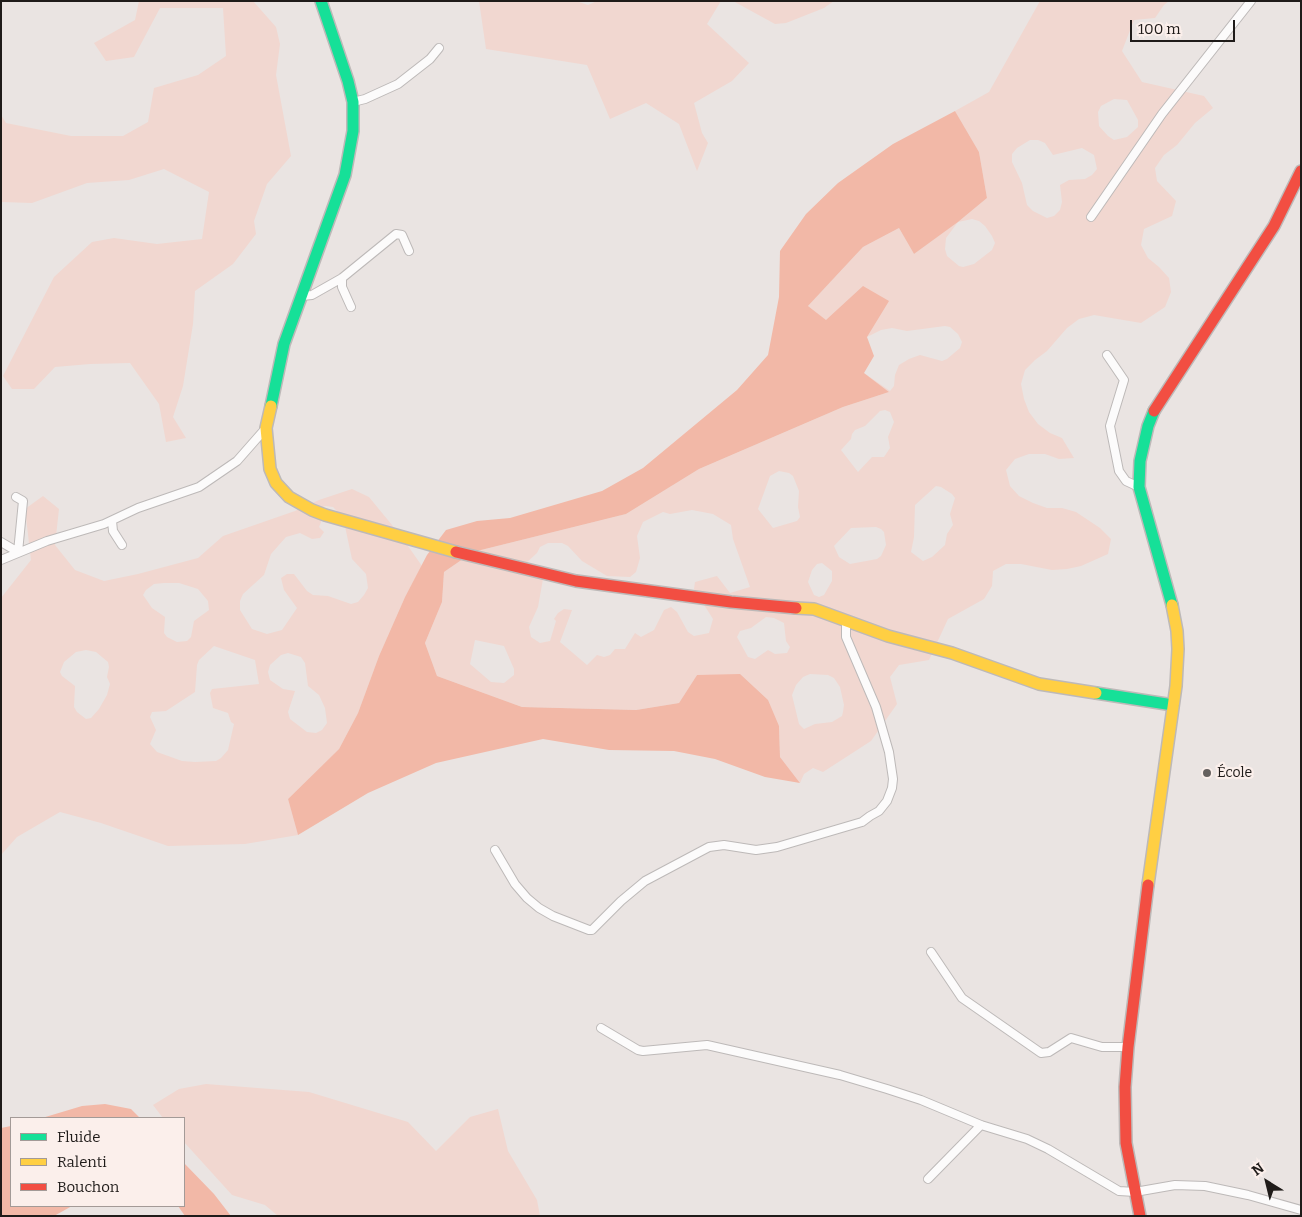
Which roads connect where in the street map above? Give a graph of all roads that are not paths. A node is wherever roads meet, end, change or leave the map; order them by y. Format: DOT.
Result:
graph roads {
  1 [pos="321,1"];
  2 [pos="1251,1"];
  3 [pos="440,48"];
  4 [pos="352,102"];
  5 [pos="1301,171"];
  6 [pos="1091,217"];
  7 [pos="409,251"];
  8 [pos="342,278"];
  9 [pos="302,296"];
  10 [pos="351,307"];
  11 [pos="1107,355"];
  12 [pos="266,428"];
  13 [pos="1139,487"];
  14 [pos="16,497"];
  15 [pos="112,521"];
  16 [pos="1,542"];
  17 [pos="122,546"];
  18 [pos="18,552"];
  19 [pos="1,560"];
  20 [pos="846,620"];
  21 [pos="1172,705"];
  22 [pos="495,850"];
  23 [pos="931,952"];
  24 [pos="601,1028"];
  25 [pos="1128,1047"];
  26 [pos="981,1124"];
  27 [pos="928,1179"];
  28 [pos="1134,1192"];
  29 [pos="1301,1210"];
  30 [pos="1140,1216"];
  1 -- 4 [label="street"];
  2 -- 6 [label="street"];
  3 -- 4 [label="street"];
  4 -- 9 [label="street"];
  5 -- 13 [label="street"];
  7 -- 8 [label="street"];
  8 -- 9 [label="street"];
  8 -- 10 [label="street"];
  9 -- 12 [label="street"];
  11 -- 13 [label="street"];
  12 -- 15 [label="street"];
  12 -- 20 [label="street"];
  13 -- 21 [label="street"];
  14 -- 18 [label="street"];
  15 -- 17 [label="street"];
  15 -- 18 [label="street"];
  16 -- 18 [label="street"];
  18 -- 19 [label="street"];
  20 -- 21 [label="street"];
  20 -- 22 [label="street"];
  21 -- 25 [label="street"];
  23 -- 25 [label="street"];
  24 -- 26 [label="street"];
  25 -- 28 [label="street"];
  26 -- 27 [label="street"];
  26 -- 28 [label="street"];
  28 -- 29 [label="street"];
  28 -- 30 [label="street"];
}
